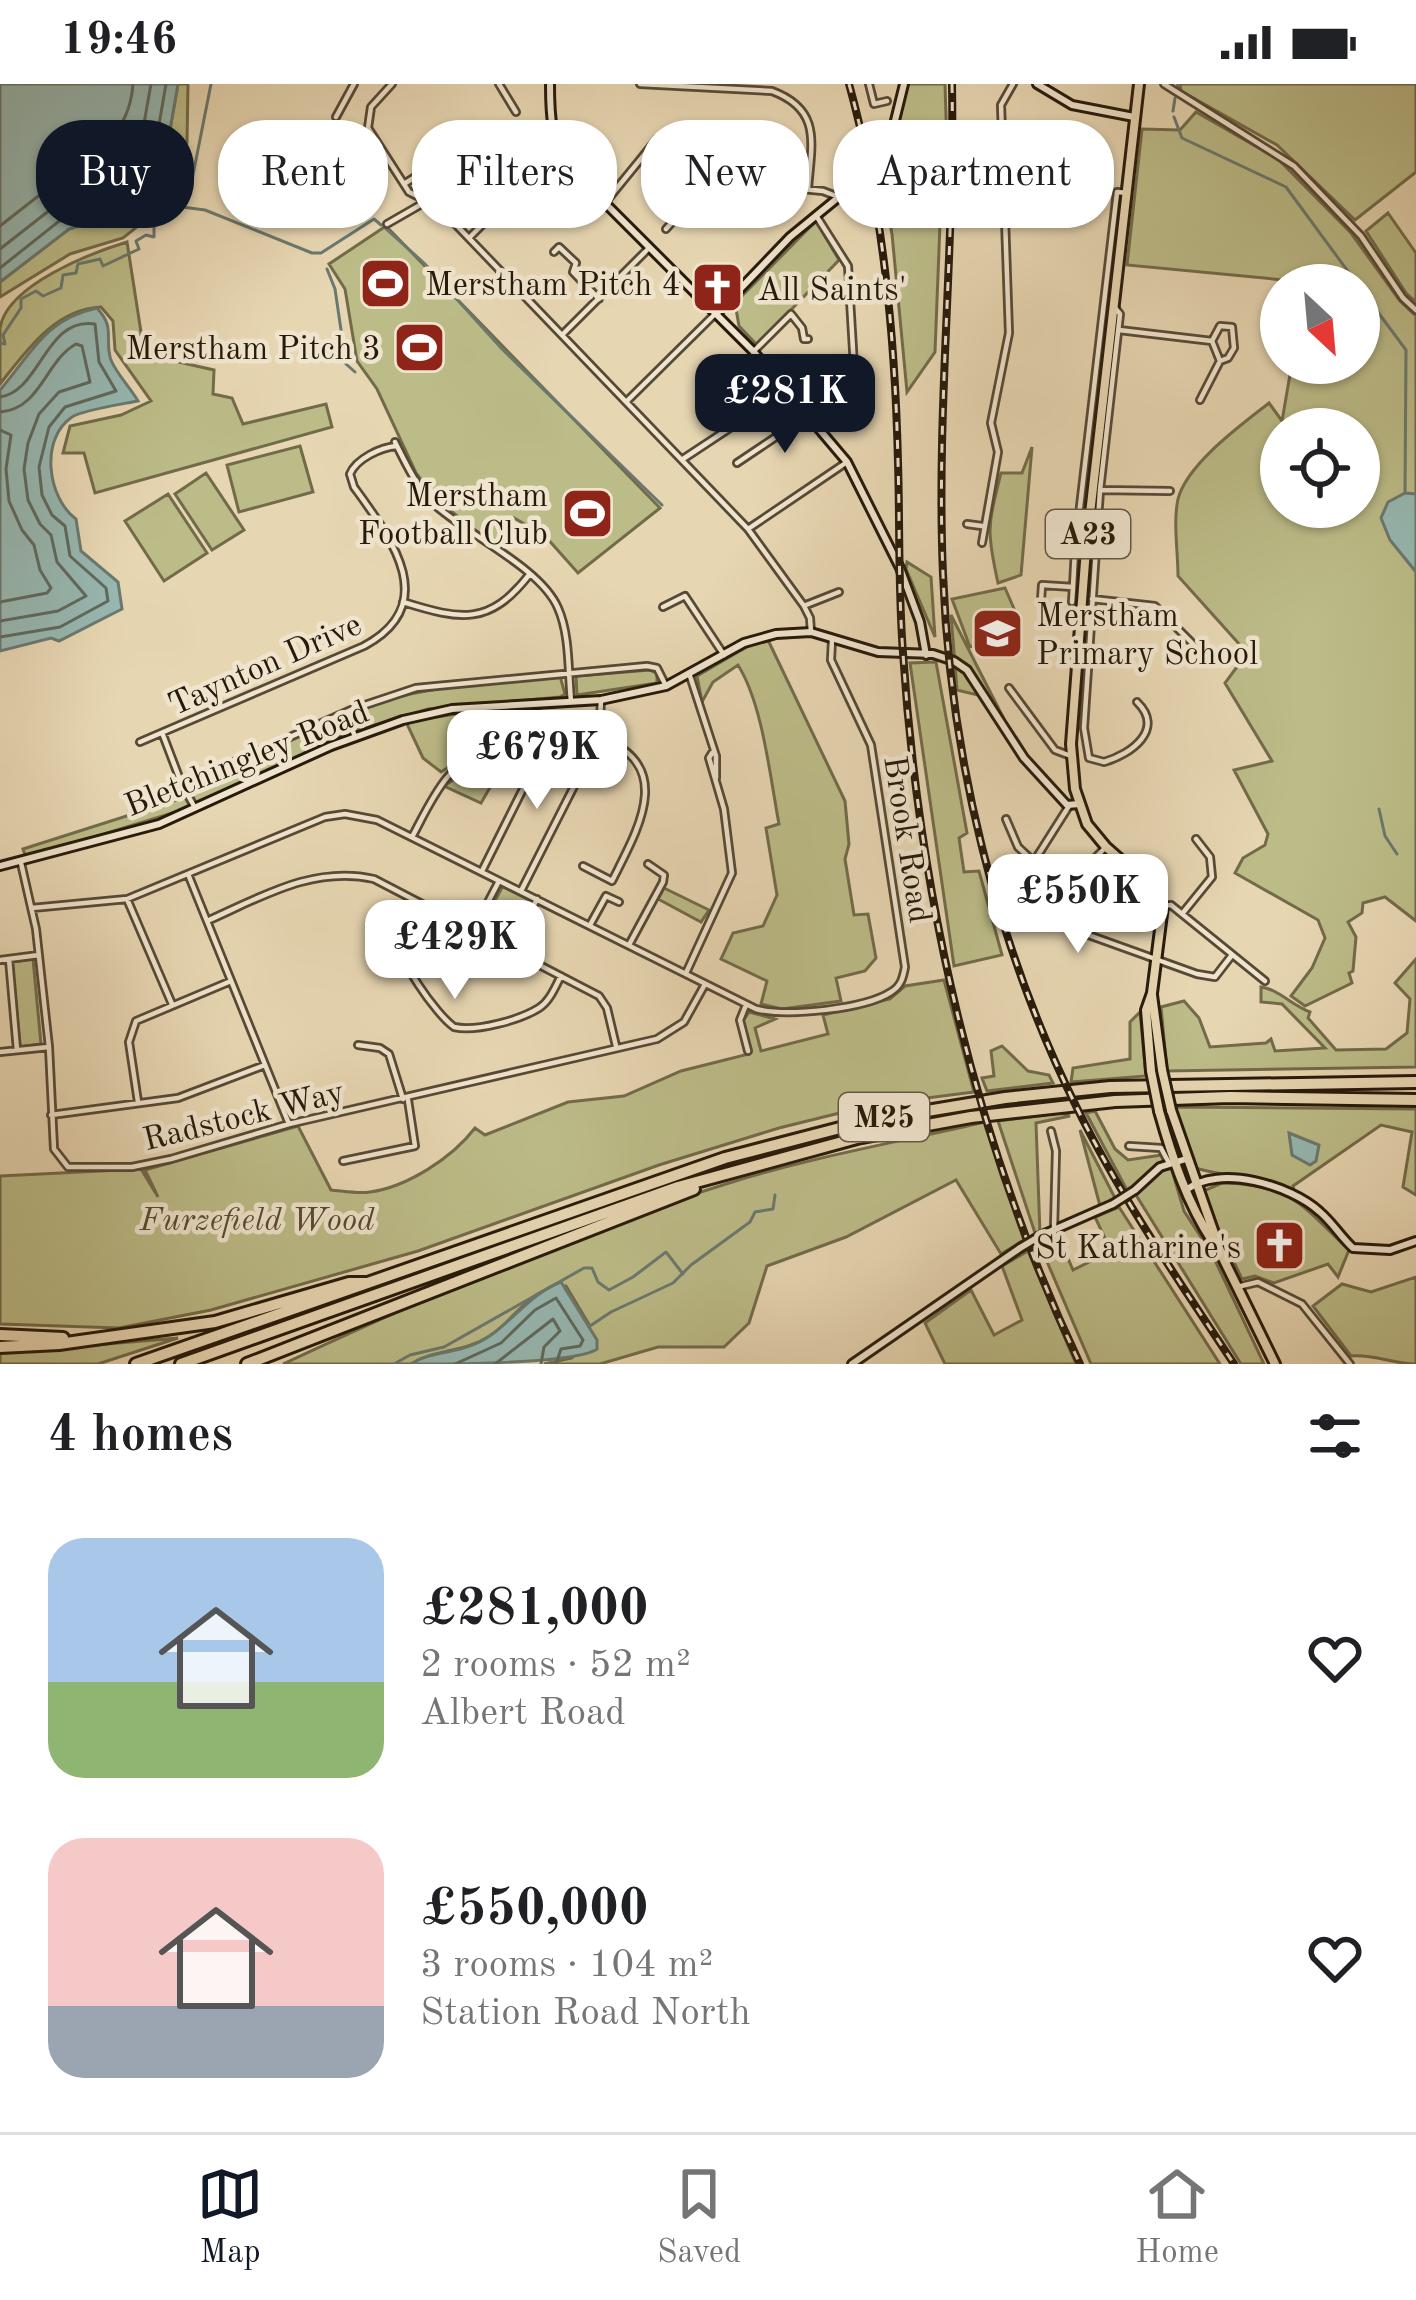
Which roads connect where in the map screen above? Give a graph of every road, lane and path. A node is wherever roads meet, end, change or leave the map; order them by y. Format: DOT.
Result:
graph roads {
  1 [pos="354,84"];
  2 [pos="392,84"];
  3 [pos="499,84"];
  4 [pos="550,84"];
  5 [pos="640,84"];
  6 [pos="786,84"];
  7 [pos="869,84"];
  8 [pos="904,84"];
  9 [pos="1013,84"];
  10 [pos="1037,84"];
  11 [pos="1139,84"];
  12 [pos="1164,84"];
  13 [pos="786,96"];
  14 [pos="887,101"];
  15 [pos="516,112"];
  16 [pos="336,117"];
  17 [pos="1134,117"];
  18 [pos="550,120"];
  19 [pos="807,120"];
  20 [pos="895,120"];
  21 [pos="809,125"];
  22 [pos="641,159"];
  23 [pos="809,169"];
  24 [pos="412,179"];
  25 [pos="404,184"];
  26 [pos="617,188"];
  27 [pos="1128,193"];
  28 [pos="412,194"];
  29 [pos="833,199"];
  30 [pos="815,214"];
  31 [pos="617,219"];
  32 [pos="459,228"];
  33 [pos="479,228"];
  34 [pos="469,238"];
  35 [pos="647,250"];
  36 [pos="554,252"];
  37 [pos="598,298"];
  38 [pos="1113,304"];
  39 [pos="1416,310"];
  40 [pos="717,313"];
  41 [pos="1118,329"];
  42 [pos="562,335"];
  43 [pos="808,339"];
  44 [pos="1213,341"];
  45 [pos="753,351"];
  46 [pos="1220,361"];
  47 [pos="788,389"];
  48 [pos="1200,400"];
  49 [pos="626,402"];
  50 [pos="860,404"];
  51 [pos="810,414"];
  52 [pos="683,460"];
  53 [pos="847,462"];
  54 [pos="737,463"];
  55 [pos="1100,490"];
  56 [pos="1170,491"];
  57 [pos="968,524"];
  58 [pos="982,526"];
  59 [pos="748,529"];
  60 [pos="982,543"];
  61 [pos="1081,549"];
  62 [pos="1090,563"];
  63 [pos="529,575"];
  64 [pos="1073,587"];
  65 [pos="838,592"];
  66 [pos="1092,599"];
  67 [pos="1041,600"];
  68 [pos="403,602"];
  69 [pos="1072,602"];
  70 [pos="804,605"];
  71 [pos="663,607"];
  72 [pos="811,632"];
  73 [pos="832,640"];
  74 [pos="1201,652"];
  75 [pos="724,655"];
  76 [pos="926,655"];
  77 [pos="568,673"];
  78 [pos="690,676"];
  79 [pos="667,686"];
  80 [pos="1010,688"];
  81 [pos="602,700"];
  82 [pos="571,701"];
  83 [pos="1137,702"];
  84 [pos="345,712"];
  85 [pos="163,735"];
  86 [pos="355,736"];
  87 [pos="599,737"];
  88 [pos="140,742"];
  89 [pos="1071,757"];
  90 [pos="182,784"];
  91 [pos="1074,805"];
  92 [pos="196,810"];
  93 [pos="1006,819"];
  94 [pos="412,837"];
  95 [pos="1196,839"];
  96 [pos="1106,847"];
  97 [pos="1033,861"];
  98 [pos="21,863"];
  99 [pos="648,864"];
  100 [pos="0,866"];
  101 [pos="584,866"];
  102 [pos="482,872"];
  103 [pos="188,874"];
  104 [pos="499,881"];
  105 [pos="520,891"];
  106 [pos="127,899"];
  107 [pos="536,899"];
  108 [pos="414,900"];
  109 [pos="619,902"];
  110 [pos="1163,906"];
  111 [pos="32,908"];
  112 [pos="1182,914"];
  113 [pos="1034,919"];
  114 [pos="207,921"];
  115 [pos="589,928"];
  116 [pos="472,933"];
  117 [pos="629,946"];
  118 [pos="510,951"];
  119 [pos="38,955"];
  120 [pos="1232,955"];
  121 [pos="9,959"];
  122 [pos="0,960"];
  123 [pos="1155,962"];
  124 [pos="686,973"];
  125 [pos="561,976"];
  126 [pos="231,981"];
  127 [pos="1265,981"];
  128 [pos="705,984"];
  129 [pos="1152,993"];
  130 [pos="746,1004"];
  131 [pos="173,1005"];
  132 [pos="358,1045"];
  133 [pos="616,1046"];
  134 [pos="49,1047"];
  135 [pos="17,1050"];
  136 [pos="748,1051"];
  137 [pos="0,1052"];
  138 [pos="265,1065"];
  139 [pos="1416,1082"];
  140 [pos="405,1099"];
  141 [pos="1416,1100"];
  142 [pos="138,1104"];
  143 [pos="51,1115"];
  144 [pos="289,1124"];
  145 [pos="1051,1131"];
  146 [pos="1129,1146"];
  147 [pos="343,1161"];
  148 [pos="1172,1162"];
  149 [pos="1188,1164"];
  150 [pos="735,1169"];
  151 [pos="1206,1178"];
  152 [pos="1219,1180"];
  153 [pos="1196,1186"];
  154 [pos="1186,1190"];
  155 [pos="1054,1228"];
  156 [pos="1416,1241"];
  157 [pos="1222,1256"];
  158 [pos="376,1283"];
  159 [pos="1237,1287"];
  160 [pos="0,1335"];
  161 [pos="79,1341"];
  162 [pos="0,1347"];
  163 [pos="286,1348"];
  164 [pos="136,1364"];
  165 [pos="181,1364"];
  166 [pos="247,1364"];
  167 [pos="266,1364"];
  168 [pos="852,1364"];
  169 [pos="1275,1364"];
  170 [pos="1350,1364"];
  1 -- 16 [label="street"];
  2 -- 25 [label="street"];
  3 -- 15 [label="street"];
  4 -- 18 [label="street"];
  5 -- 13 [label="street"];
  6 -- 13 [label="street"];
  7 -- 14 [label="street"];
  8 -- 20 [label="street"];
  9 -- 58 [label="street"];
  10 -- 17 [label="street"];
  11 -- 17 [label="main road, A23"];
  12 -- 39 [label="street"];
  13 -- 19 [label="street"];
  17 -- 27 [label="main road, A23"];
  21 -- 23 [label="street"];
  22 -- 26 [label="street"];
  24 -- 25 [label="street"];
  25 -- 28 [label="street"];
  27 -- 38 [label="main road, A23"];
  27 -- 61 [label="street"];
  29 -- 30 [label="street"];
  30 -- 40 [label="street"];
  30 -- 50 [label="street"];
  31 -- 35 [label="street"];
  32 -- 34 [label="street"];
  33 -- 34 [label="street"];
  34 -- 42 [label="street"];
  35 -- 37 [label="street"];
  35 -- 40 [label="street"];
  36 -- 37 [label="street"];
  37 -- 42 [label="street"];
  38 -- 41 [label="street"];
  38 -- 61 [label="main road, A23"];
  40 -- 45 [label="street"];
  40 -- 49 [label="street"];
  41 -- 44 [label="street"];
  41 -- 55 [label="street"];
  42 -- 49 [label="street"];
  43 -- 45 [label="street"];
  44 -- 46 [label="street"];
  44 -- 46 [label="street"];
  45 -- 47 [label="street"];
  46 -- 48 [label="street"];
  47 -- 51 [label="street"];
  47 -- 52 [label="street"];
  49 -- 52 [label="street"];
  51 -- 53 [label="street"];
  51 -- 54 [label="street"];
  52 -- 59 [label="street"];
  53 -- 59 [label="street"];
  53 -- 76 [label="street"];
  55 -- 56 [label="street"];
  55 -- 62 [label="street"];
  57 -- 58 [label="street"];
  58 -- 60 [label="street"];
  59 -- 70 [label="street"];
  61 -- 62 [label="main road, A23"];
  61 -- 64 [label="street"];
  62 -- 66 [label="street"];
  62 -- 89 [label="main road, A23"];
  63 -- 68 [label="street"];
  63 -- 68 [label="street, Taynton Drive"];
  63 -- 77 [label="street"];
  64 -- 67 [label="street"];
  64 -- 69 [label="street"];
  65 -- 70 [label="street"];
  66 -- 74 [label="street"];
  66 -- 83 [label="street"];
  68 -- 85 [label="street, Taynton Drive"];
  70 -- 72 [label="street"];
  71 -- 75 [label="street"];
  72 -- 73 [label="street"];
  72 -- 75 [label="street, Bletchingley Road"];
  73 -- 76 [label="street"];
  73 -- 130 [label="street, Brook Road"];
  75 -- 78 [label="street, Bletchingley Road"];
  76 -- 91 [label="street"];
  77 -- 79 [label="street"];
  77 -- 82 [label="street"];
  77 -- 84 [label="street"];
  78 -- 79 [label="street, Bletchingley Road"];
  78 -- 124 [label="street"];
  79 -- 81 [label="street, Bletchingley Road"];
  80 -- 89 [label="street"];
  81 -- 82 [label="street, Bletchingley Road"];
  81 -- 87 [label="street"];
  82 -- 86 [label="street, Bletchingley Road"];
  84 -- 86 [label="street"];
  84 -- 90 [label="street"];
  85 -- 88 [label="street, Taynton Drive"];
  85 -- 90 [label="street"];
  86 -- 92 [label="street, Bletchingley Road"];
  87 -- 101 [label="street"];
  87 -- 105 [label="street"];
  89 -- 91 [label="main road, A23"];
  90 -- 92 [label="street"];
  91 -- 96 [label="main road, A23"];
  91 -- 97 [label="street"];
  92 -- 98 [label="street, Bletchingley Road"];
  93 -- 97 [label="street"];
  94 -- 102 [label="street"];
  94 -- 102 [label="street"];
  94 -- 103 [label="street"];
  95 -- 112 [label="street"];
  96 -- 110 [label="main road, A23"];
  96 -- 113 [label="street"];
  97 -- 113 [label="street"];
  98 -- 100 [label="street, Bletchingley Road"];
  98 -- 111 [label="street, Radstock Way"];
  99 -- 117 [label="street"];
  102 -- 104 [label="street"];
  103 -- 106 [label="street"];
  103 -- 114 [label="street"];
  104 -- 105 [label="street"];
  104 -- 116 [label="street"];
  105 -- 107 [label="street"];
  106 -- 111 [label="street"];
  106 -- 131 [label="street"];
  107 -- 115 [label="street"];
  107 -- 118 [label="street"];
  108 -- 114 [label="street"];
  108 -- 116 [label="street"];
  108 -- 125 [label="street"];
  109 -- 115 [label="street"];
  110 -- 112 [label="street"];
  110 -- 123 [label="main road"];
  111 -- 119 [label="street, Radstock Way"];
  112 -- 120 [label="street"];
  113 -- 123 [label="street"];
  114 -- 126 [label="street"];
  115 -- 117 [label="street"];
  116 -- 118 [label="street"];
  117 -- 124 [label="street"];
  118 -- 125 [label="street"];
  119 -- 121 [label="street"];
  119 -- 134 [label="street, Radstock Way"];
  120 -- 123 [label="street"];
  120 -- 127 [label="street"];
  121 -- 122 [label="street"];
  121 -- 135 [label="street"];
  123 -- 129 [label="main road"];
  124 -- 128 [label="street"];
  125 -- 133 [label="street"];
  126 -- 131 [label="street"];
  126 -- 138 [label="street"];
  128 -- 130 [label="street"];
  128 -- 133 [label="street, Radstock Way"];
  129 -- 148 [label="main road, bridge"];
  129 -- 149 [label="main road, bridge"];
  130 -- 136 [label="street"];
  131 -- 142 [label="street"];
  132 -- 140 [label="street"];
  133 -- 140 [label="street, Radstock Way"];
  134 -- 135 [label="street"];
  134 -- 143 [label="street, Radstock Way"];
  135 -- 137 [label="street"];
  138 -- 142 [label="street"];
  138 -- 144 [label="street"];
  139 -- 158 [label="highway, M25"];
  140 -- 144 [label="street, Radstock Way"];
  140 -- 147 [label="street"];
  141 -- 150 [label="highway, M25"];
  142 -- 143 [label="street"];
  143 -- 144 [label="street, Radstock Way"];
  145 -- 155 [label="street"];
  146 -- 148 [label="street"];
  148 -- 149 [label="street"];
  148 -- 154 [label="main road"];
  148 -- 155 [label="street, bridge"];
  149 -- 151 [label="street"];
  149 -- 153 [label="main road"];
  150 -- 163 [label="highway"];
  150 -- 165 [label="highway, M25"];
  151 -- 152 [label="street"];
  151 -- 153 [label="street"];
  152 -- 153 [label="street"];
  152 -- 156 [label="street"];
  153 -- 154 [label="street"];
  153 -- 157 [label="main road"];
  154 -- 157 [label="main road"];
  155 -- 168 [label="street, bridge"];
  157 -- 159 [label="main road"];
  158 -- 161 [label="highway"];
  158 -- 164 [label="highway, M25"];
  159 -- 169 [label="main road"];
  159 -- 170 [label="street"];
  160 -- 161 [label="highway"];
  161 -- 162 [label="highway"];
  163 -- 166 [label="highway"];
  163 -- 167 [label="highway"];
}
